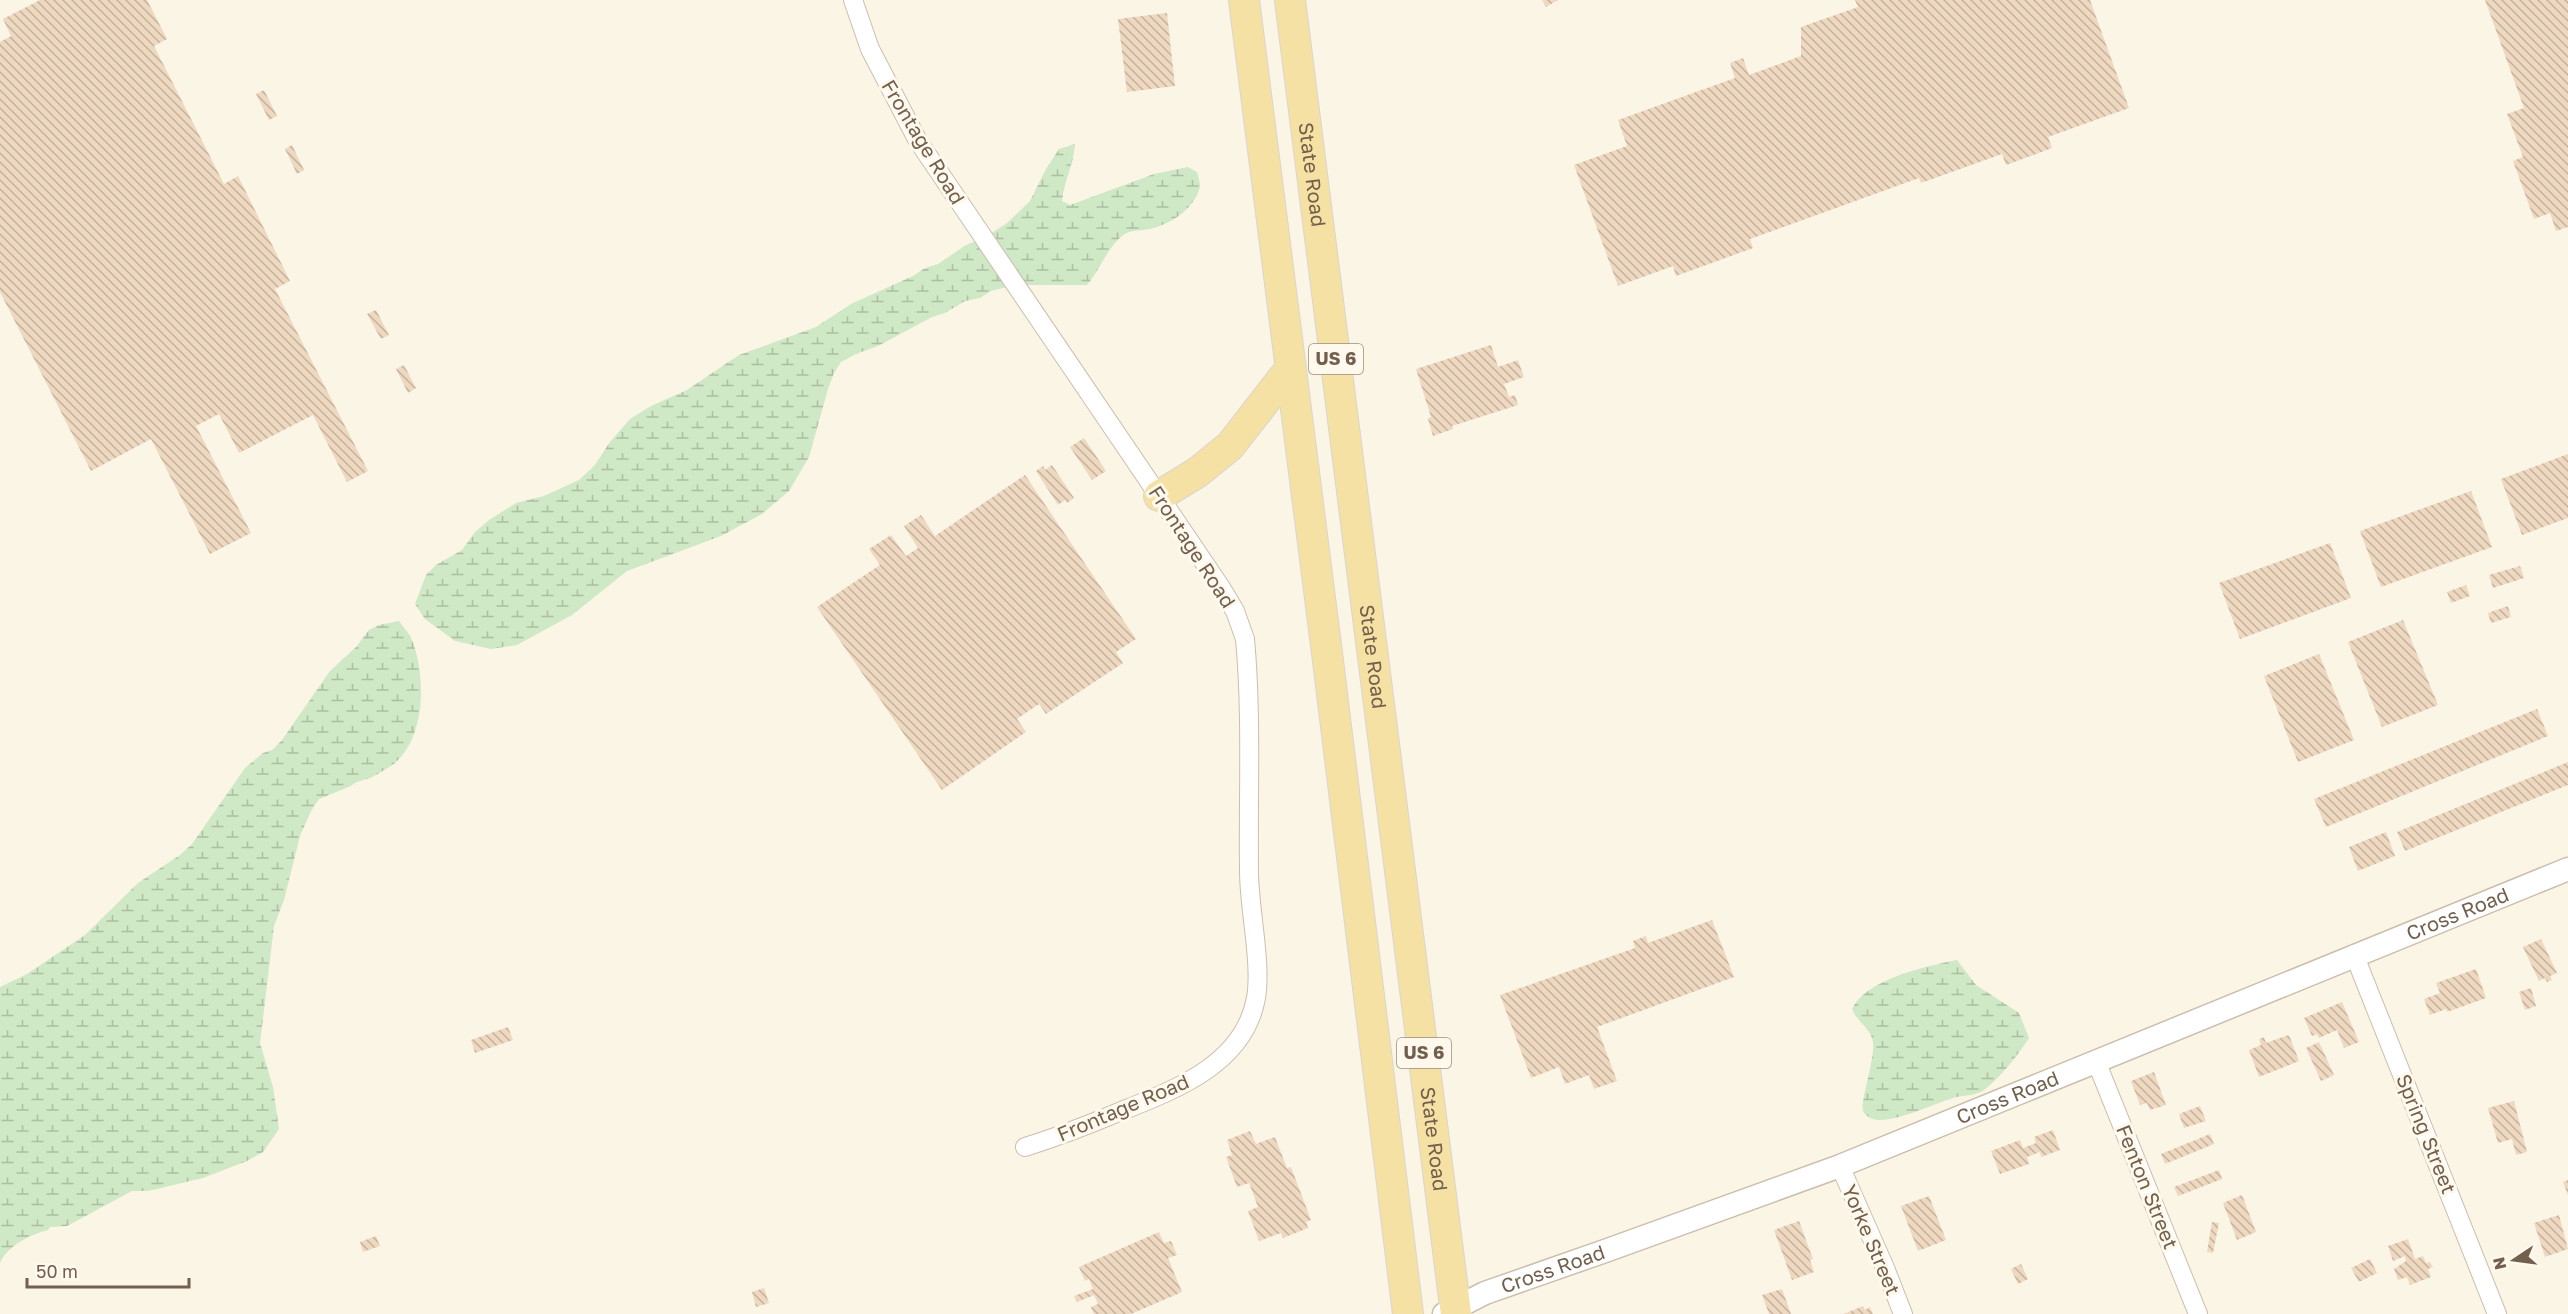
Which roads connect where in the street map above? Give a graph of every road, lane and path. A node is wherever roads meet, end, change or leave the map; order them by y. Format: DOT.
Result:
graph roads {
  1 [pos="853,0"];
  2 [pos="1244,0"];
  3 [pos="1296,4"];
  4 [pos="1290,369"];
  5 [pos="1159,496"];
  6 [pos="2568,868"];
  7 [pos="2354,954"];
  8 [pos="2096,1061"];
  9 [pos="1025,1147"];
  10 [pos="1840,1166"];
  11 [pos="1452,1312"];
  12 [pos="1408,1314"];
  13 [pos="1903,1314"];
  14 [pos="2198,1314"];
  15 [pos="2497,1314"];
  1 -- 5 [label="street, Frontage Road"];
  2 -- 4 [label="main road, US 6"];
  3 -- 11 [label="main road, State Road / US 6"];
  4 -- 5 [label="main road"];
  4 -- 12 [label="main road, US 6"];
  5 -- 9 [label="street, Frontage Road"];
  6 -- 7 [label="street, Cross Road"];
  7 -- 8 [label="street, Cross Road"];
  7 -- 15 [label="street, Spring Street"];
  8 -- 10 [label="street, Cross Road"];
  8 -- 14 [label="street, Fenton Street"];
  10 -- 11 [label="street, Cross Road"];
  10 -- 13 [label="street, Yorke Street"];
}
